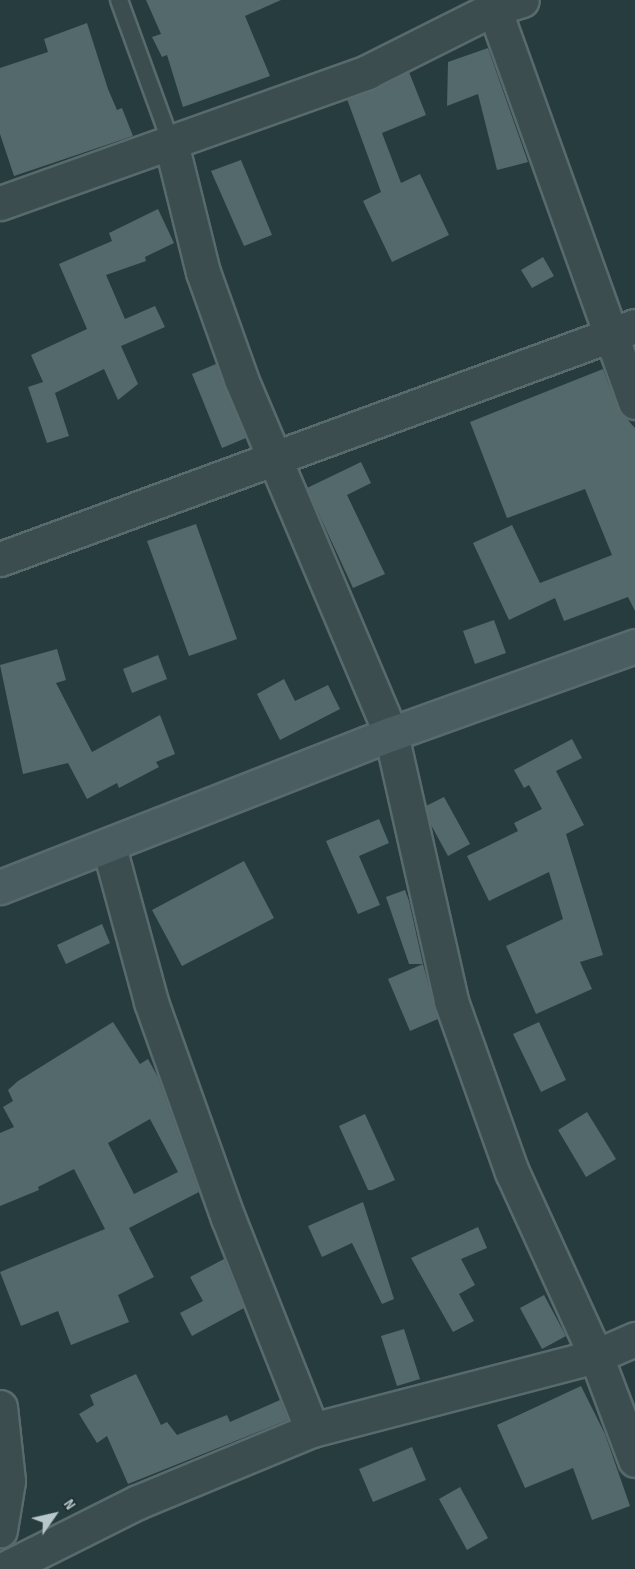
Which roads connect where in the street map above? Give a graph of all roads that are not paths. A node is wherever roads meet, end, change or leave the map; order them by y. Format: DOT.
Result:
graph roads {
  1 [pos="119,0"];
  2 [pos="502,3"];
  3 [pos="171,142"];
  4 [pos="0,203"];
  5 [pos="622,331"];
  6 [pos="635,402"];
  7 [pos="276,458"];
  8 [pos="0,559"];
  9 [pos="635,646"];
  10 [pos="391,734"];
  11 [pos="109,847"];
  12 [pos="0,887"];
  13 [pos="635,1339"];
  14 [pos="596,1356"];
  15 [pos="0,1407"];
  16 [pos="312,1430"];
  17 [pos="635,1460"];
  18 [pos="0,1530"];
  19 [pos="4,1569"];
  1 -- 3 [label="lane"];
  2 -- 3 [label="street"];
  2 -- 5 [label="street"];
  3 -- 4 [label="street"];
  3 -- 7 [label="street"];
  5 -- 6 [label="street"];
  5 -- 7 [label="street"];
  7 -- 8 [label="street"];
  7 -- 10 [label="street"];
  9 -- 10 [label="street"];
  10 -- 11 [label="street"];
  10 -- 14 [label="street"];
  11 -- 12 [label="street"];
  11 -- 16 [label="street"];
  13 -- 14 [label="street"];
  14 -- 16 [label="street"];
  14 -- 17 [label="street"];
  15 -- 18 [label="street"];
  16 -- 19 [label="street"];
}
